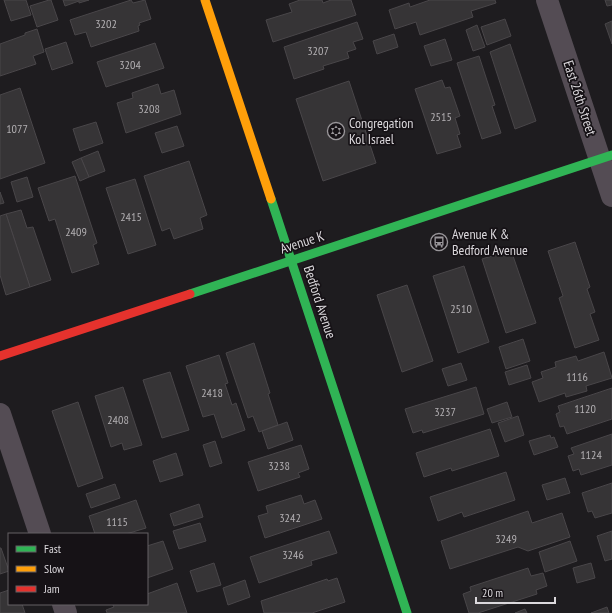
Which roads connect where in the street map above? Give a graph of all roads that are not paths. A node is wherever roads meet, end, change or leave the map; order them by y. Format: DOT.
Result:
graph roads {
  1 [pos="205,0"];
  2 [pos="547,0"];
  3 [pos="606,157"];
  4 [pos="612,196"];
  5 [pos="291,261"];
  6 [pos="0,356"];
  7 [pos="0,414"];
  8 [pos="40,533"];
  9 [pos="407,613"];
  1 -- 5 [label="main road, Bedford Avenue"];
  2 -- 3 [label="street, East 26th Street"];
  3 -- 4 [label="street, East 26th Street"];
  3 -- 5 [label="main road, Avenue K"];
  5 -- 6 [label="main road, Avenue K"];
  5 -- 9 [label="main road, Bedford Avenue"];
  7 -- 8 [label="street"];
}
